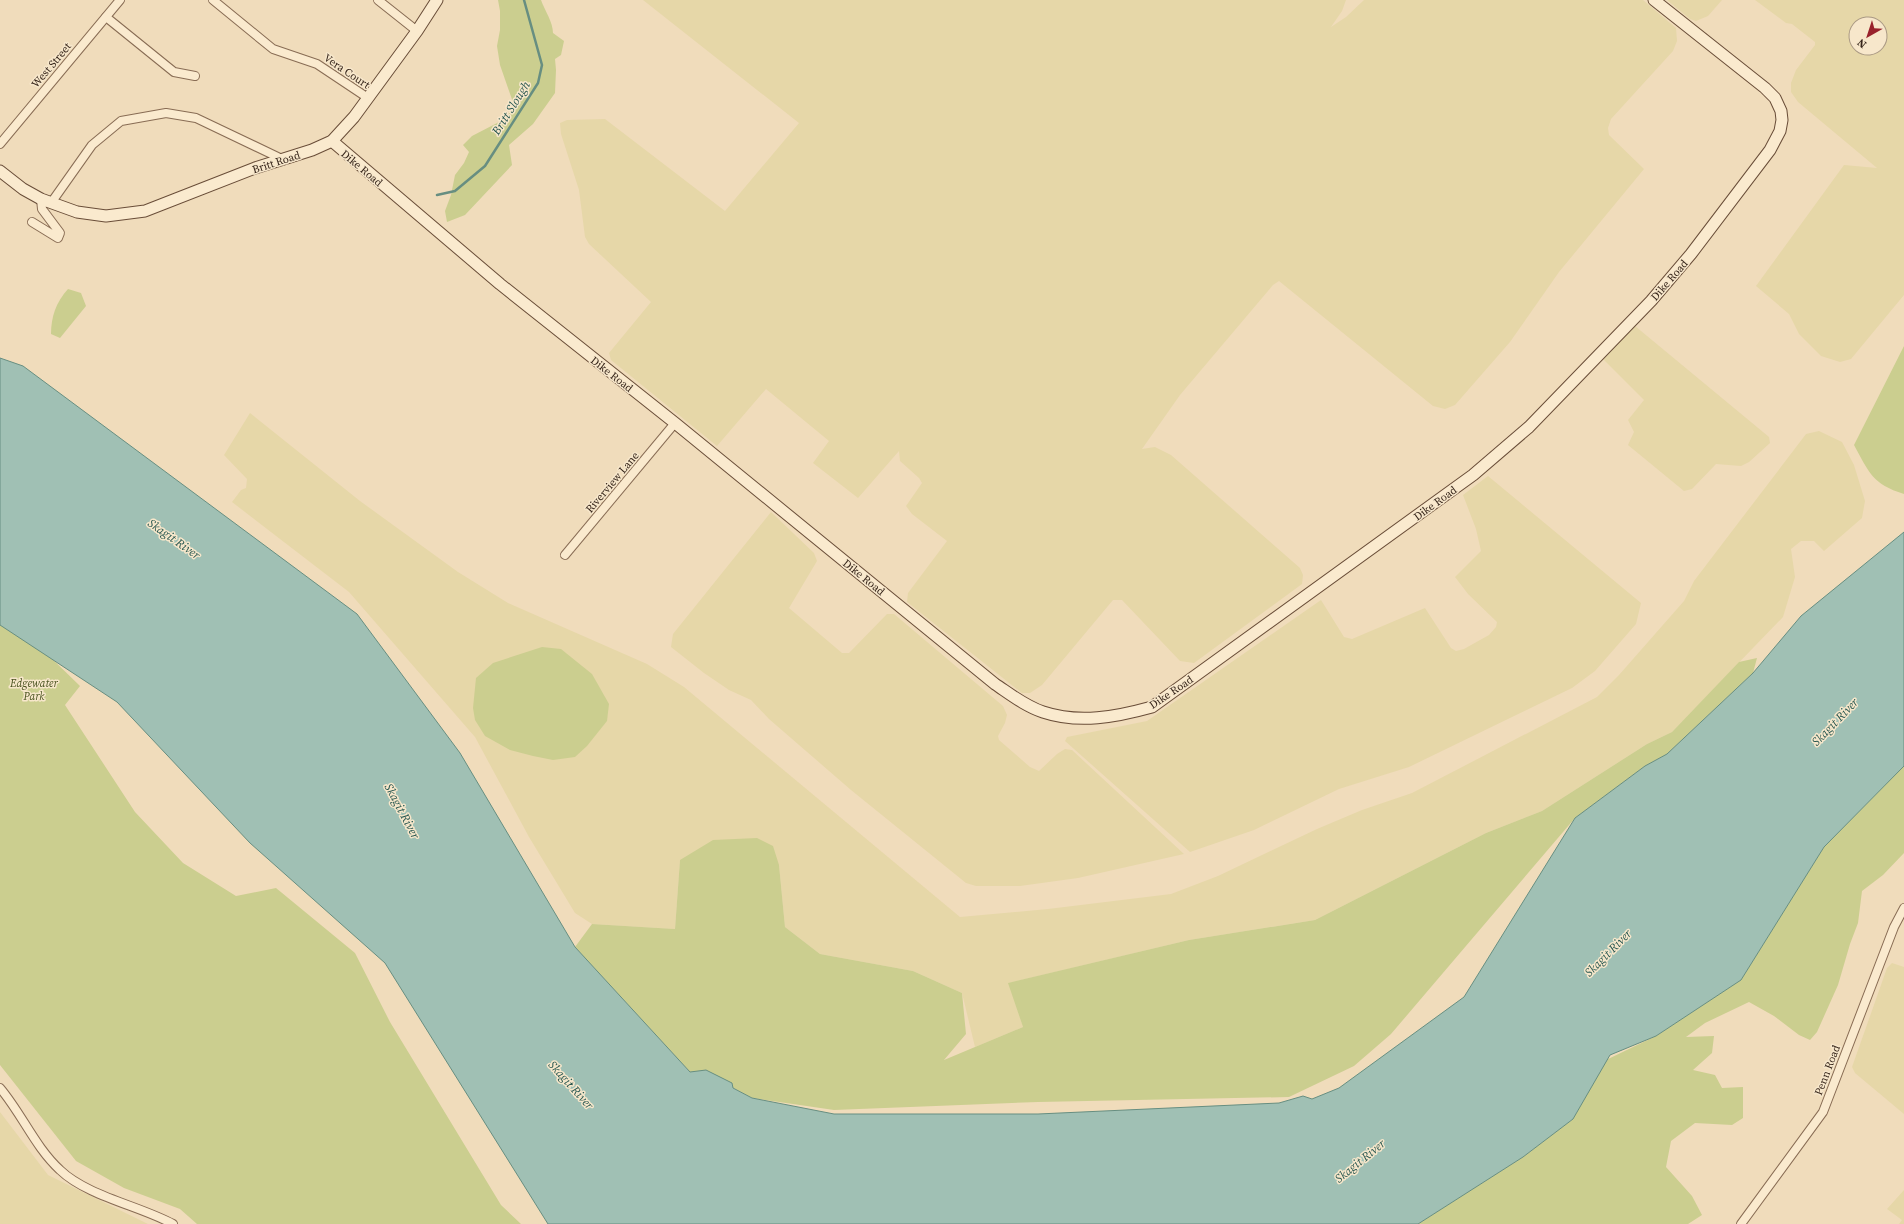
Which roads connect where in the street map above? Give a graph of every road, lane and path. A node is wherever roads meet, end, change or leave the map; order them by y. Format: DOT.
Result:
graph roads {
  1 [pos="120,0"];
  2 [pos="213,0"];
  3 [pos="378,0"];
  4 [pos="437,0"];
  5 [pos="1654,0"];
  6 [pos="106,18"];
  7 [pos="417,31"];
  8 [pos="195,76"];
  9 [pos="368,98"];
  10 [pos="332,141"];
  11 [pos="0,144"];
  12 [pos="282,159"];
  13 [pos="0,171"];
  14 [pos="46,201"];
  15 [pos="32,222"];
  16 [pos="675,424"];
  17 [pos="565,555"];
  18 [pos="1904,908"];
  19 [pos="0,1088"];
  20 [pos="173,1224"];
  21 [pos="1741,1224"];
  1 -- 6 [label="street, West Street"];
  2 -- 9 [label="street, Vera Court"];
  3 -- 7 [label="street"];
  4 -- 7 [label="street, Britt Road"];
  5 -- 16 [label="street, Dike Road"];
  6 -- 8 [label="street"];
  6 -- 11 [label="street, West Street"];
  7 -- 9 [label="street, Britt Road"];
  9 -- 10 [label="street, Britt Road"];
  10 -- 12 [label="street, Britt Road"];
  10 -- 16 [label="street, Dike Road"];
  12 -- 14 [label="street, Britt Road"];
  12 -- 14 [label="street"];
  13 -- 14 [label="street, Britt Road"];
  14 -- 15 [label="street"];
  16 -- 17 [label="street, Riverview Lane"];
  18 -- 21 [label="street, Penn Road"];
  19 -- 20 [label="street"];
}
